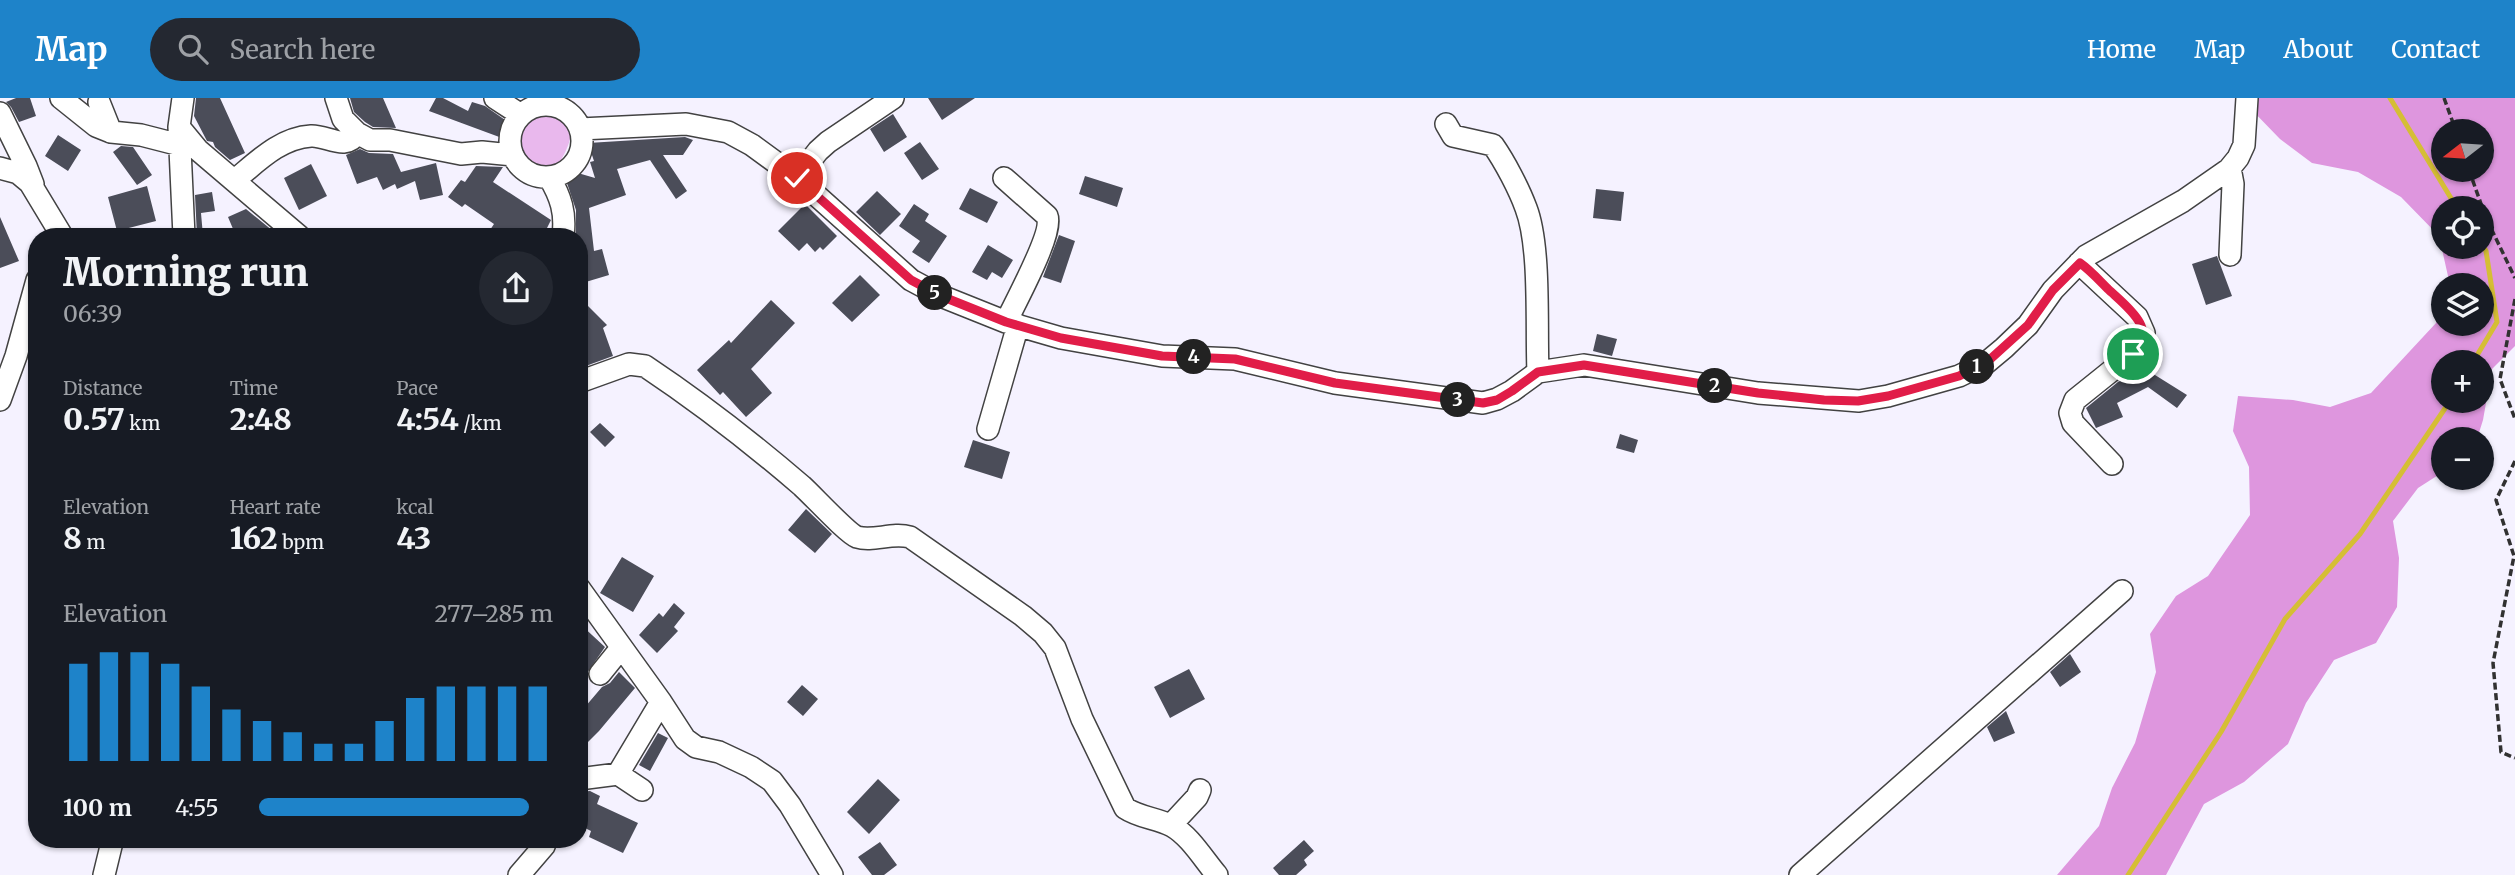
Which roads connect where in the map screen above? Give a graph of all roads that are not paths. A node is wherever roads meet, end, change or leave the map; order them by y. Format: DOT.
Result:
graph roads {
  1 [pos="61,98"];
  2 [pos="336,98"];
  3 [pos="495,98"];
  4 [pos="893,98"];
  5 [pos="2247,98"];
  6 [pos="180,100"];
  7 [pos="99,102"];
  8 [pos="557,102"];
  9 [pos="0,113"];
  10 [pos="520,115"];
  11 [pos="1446,124"];
  12 [pos="580,129"];
  13 [pos="111,132"];
  14 [pos="357,133"];
  15 [pos="180,136"];
  16 [pos="513,155"];
  17 [pos="0,168"];
  18 [pos="2230,168"];
  19 [pos="549,177"];
  20 [pos="797,178"];
  21 [pos="1004,178"];
  22 [pos="235,180"];
  23 [pos="36,193"];
  24 [pos="55,228"];
  25 [pos="184,228"];
  26 [pos="287,228"];
  27 [pos="564,228"];
  28 [pos="2230,254"];
  29 [pos="2080,263"];
  30 [pos="28,313"];
  31 [pos="1012,323"];
  32 [pos="1538,372"];
  33 [pos="588,379"];
  34 [pos="0,400"];
  35 [pos="988,429"];
  36 [pos="2112,464"];
  37 [pos="2122,591"];
  38 [pos="588,601"];
  39 [pos="621,648"];
  40 [pos="600,674"];
  41 [pos="661,702"];
  42 [pos="618,774"];
  43 [pos="588,778"];
  44 [pos="642,790"];
  45 [pos="1200,790"];
  46 [pos="1171,825"];
  47 [pos="111,848"];
  48 [pos="542,848"];
  49 [pos="104,875"];
  50 [pos="519,875"];
  51 [pos="832,875"];
  52 [pos="1217,875"];
  53 [pos="1800,875"];
  1 -- 13 [label="street"];
  2 -- 14 [label="street"];
  3 -- 10 [label="street"];
  4 -- 20 [label="street"];
  5 -- 18 [label="street"];
  6 -- 15 [label="street"];
  7 -- 13 [label="street"];
  8 -- 10 [label="street"];
  8 -- 12 [label="street"];
  9 -- 23 [label="street"];
  10 -- 16 [label="street"];
  11 -- 32 [label="street"];
  12 -- 19 [label="street"];
  12 -- 20 [label="street"];
  13 -- 15 [label="street"];
  14 -- 16 [label="street"];
  14 -- 22 [label="street"];
  15 -- 22 [label="street"];
  15 -- 25 [label="street"];
  16 -- 19 [label="street"];
  17 -- 23 [label="street"];
  18 -- 28 [label="street"];
  18 -- 29 [label="street"];
  19 -- 27 [label="street"];
  20 -- 31 [label="street"];
  21 -- 31 [label="street"];
  22 -- 26 [label="street"];
  23 -- 24 [label="street"];
  29 -- 32 [label="street"];
  29 -- 36 [label="street"];
  30 -- 34 [label="street"];
  31 -- 32 [label="street"];
  31 -- 35 [label="street"];
  33 -- 46 [label="street"];
  37 -- 53 [label="street"];
  38 -- 39 [label="street"];
  39 -- 40 [label="street"];
  39 -- 41 [label="street"];
  41 -- 42 [label="street"];
  41 -- 51 [label="street"];
  42 -- 43 [label="street"];
  42 -- 44 [label="street"];
  45 -- 46 [label="street"];
  46 -- 52 [label="street"];
  47 -- 49 [label="street"];
  48 -- 50 [label="street"];
}
